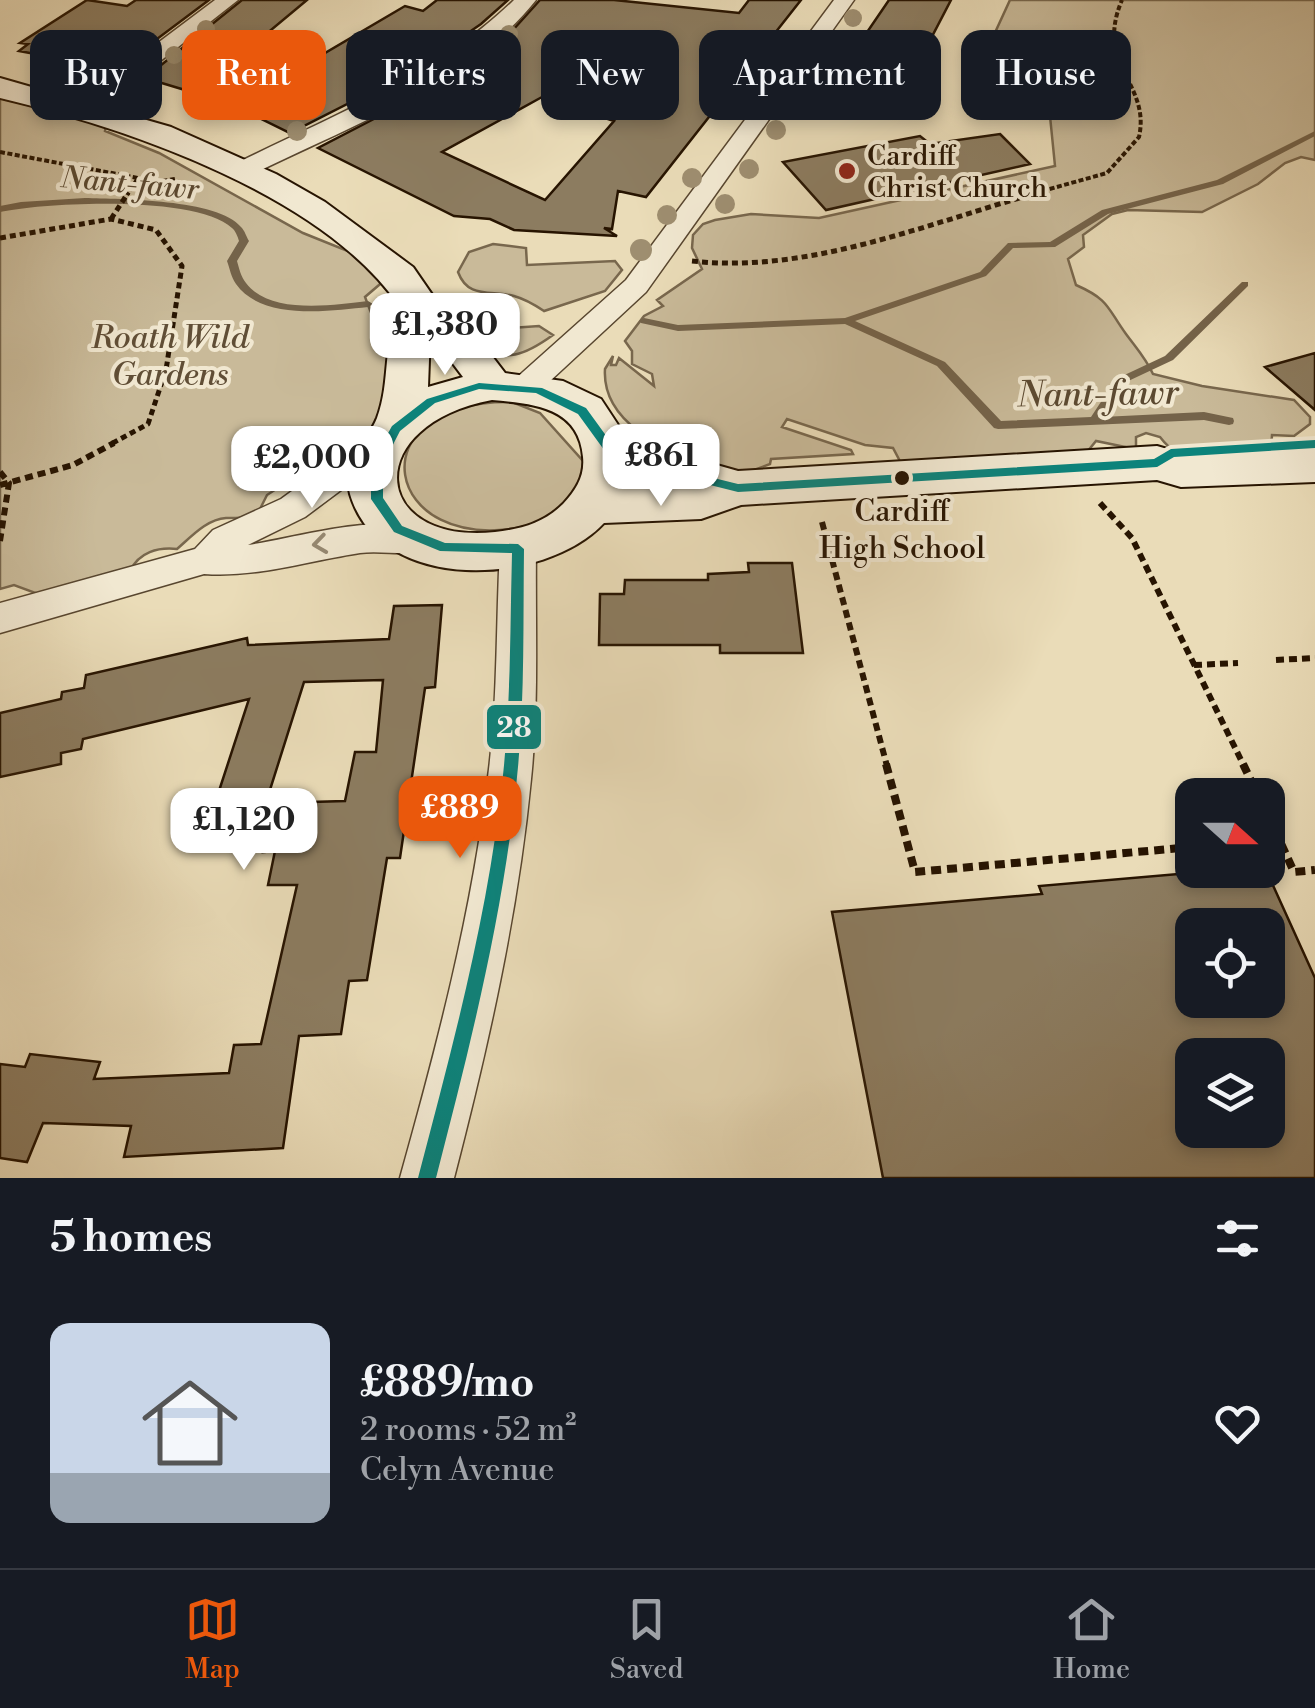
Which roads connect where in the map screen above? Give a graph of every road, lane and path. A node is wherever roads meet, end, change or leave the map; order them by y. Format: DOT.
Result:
graph roads {
  1 [pos="228,0"];
  2 [pos="526,0"];
  3 [pos="844,0"];
  4 [pos="1122,0"];
  5 [pos="162,50"];
  6 [pos="0,88"];
  7 [pos="30,95"];
  8 [pos="121,120"];
  9 [pos="0,152"];
  10 [pos="240,171"];
  11 [pos="179,178"];
  12 [pos="129,188"];
  13 [pos="111,219"];
  14 [pos="0,238"];
  15 [pos="662,254"];
  16 [pos="421,308"];
  17 [pos="508,387"];
  18 [pos="391,433"];
  19 [pos="1315,444"];
  20 [pos="611,451"];
  21 [pos="1157,463"];
  22 [pos="1315,465"];
  23 [pos="0,472"];
  24 [pos="10,483"];
  25 [pos="0,486"];
  26 [pos="738,488"];
  27 [pos="1099,502"];
  28 [pos="593,506"];
  29 [pos="822,522"];
  30 [pos="417,540"];
  31 [pos="0,541"];
  32 [pos="518,549"];
  33 [pos="204,560"];
  34 [pos="0,618"];
  35 [pos="1315,658"];
  36 [pos="1276,660"];
  37 [pos="1238,663"];
  38 [pos="1194,666"];
  39 [pos="1250,778"];
  40 [pos="1175,849"];
  41 [pos="1285,853"];
  42 [pos="1315,870"];
  43 [pos="426,1178"];
  1 -- 5 [label="street"];
  2 -- 10 [label="street"];
  3 -- 15 [label="street"];
  4 -- 15 [label="path"];
  6 -- 7 [label="street"];
  8 -- 10 [label="street"];
  9 -- 12 [label="path"];
  10 -- 16 [label="street"];
  11 -- 12 [label="path"];
  12 -- 13 [label="path"];
  13 -- 14 [label="path"];
  13 -- 24 [label="path"];
  15 -- 17 [label="street"];
  16 -- 17 [label="street"];
  16 -- 18 [label="street"];
  17 -- 18 [label="street"];
  17 -- 20 [label="street"];
  18 -- 30 [label="street"];
  18 -- 33 [label="street"];
  19 -- 21 [label="street"];
  20 -- 26 [label="street"];
  20 -- 28 [label="street"];
  21 -- 22 [label="street"];
  21 -- 26 [label="street"];
  23 -- 24 [label="path"];
  24 -- 25 [label="path"];
  24 -- 31 [label="path"];
  26 -- 28 [label="street"];
  27 -- 38 [label="path"];
  28 -- 32 [label="street"];
  29 -- 40 [label="path"];
  30 -- 32 [label="street"];
  30 -- 33 [label="street, one-way"];
  32 -- 43 [label="street"];
  33 -- 34 [label="street"];
  35 -- 36 [label="path"];
  37 -- 38 [label="path"];
  38 -- 39 [label="path"];
  41 -- 42 [label="path"];
}
